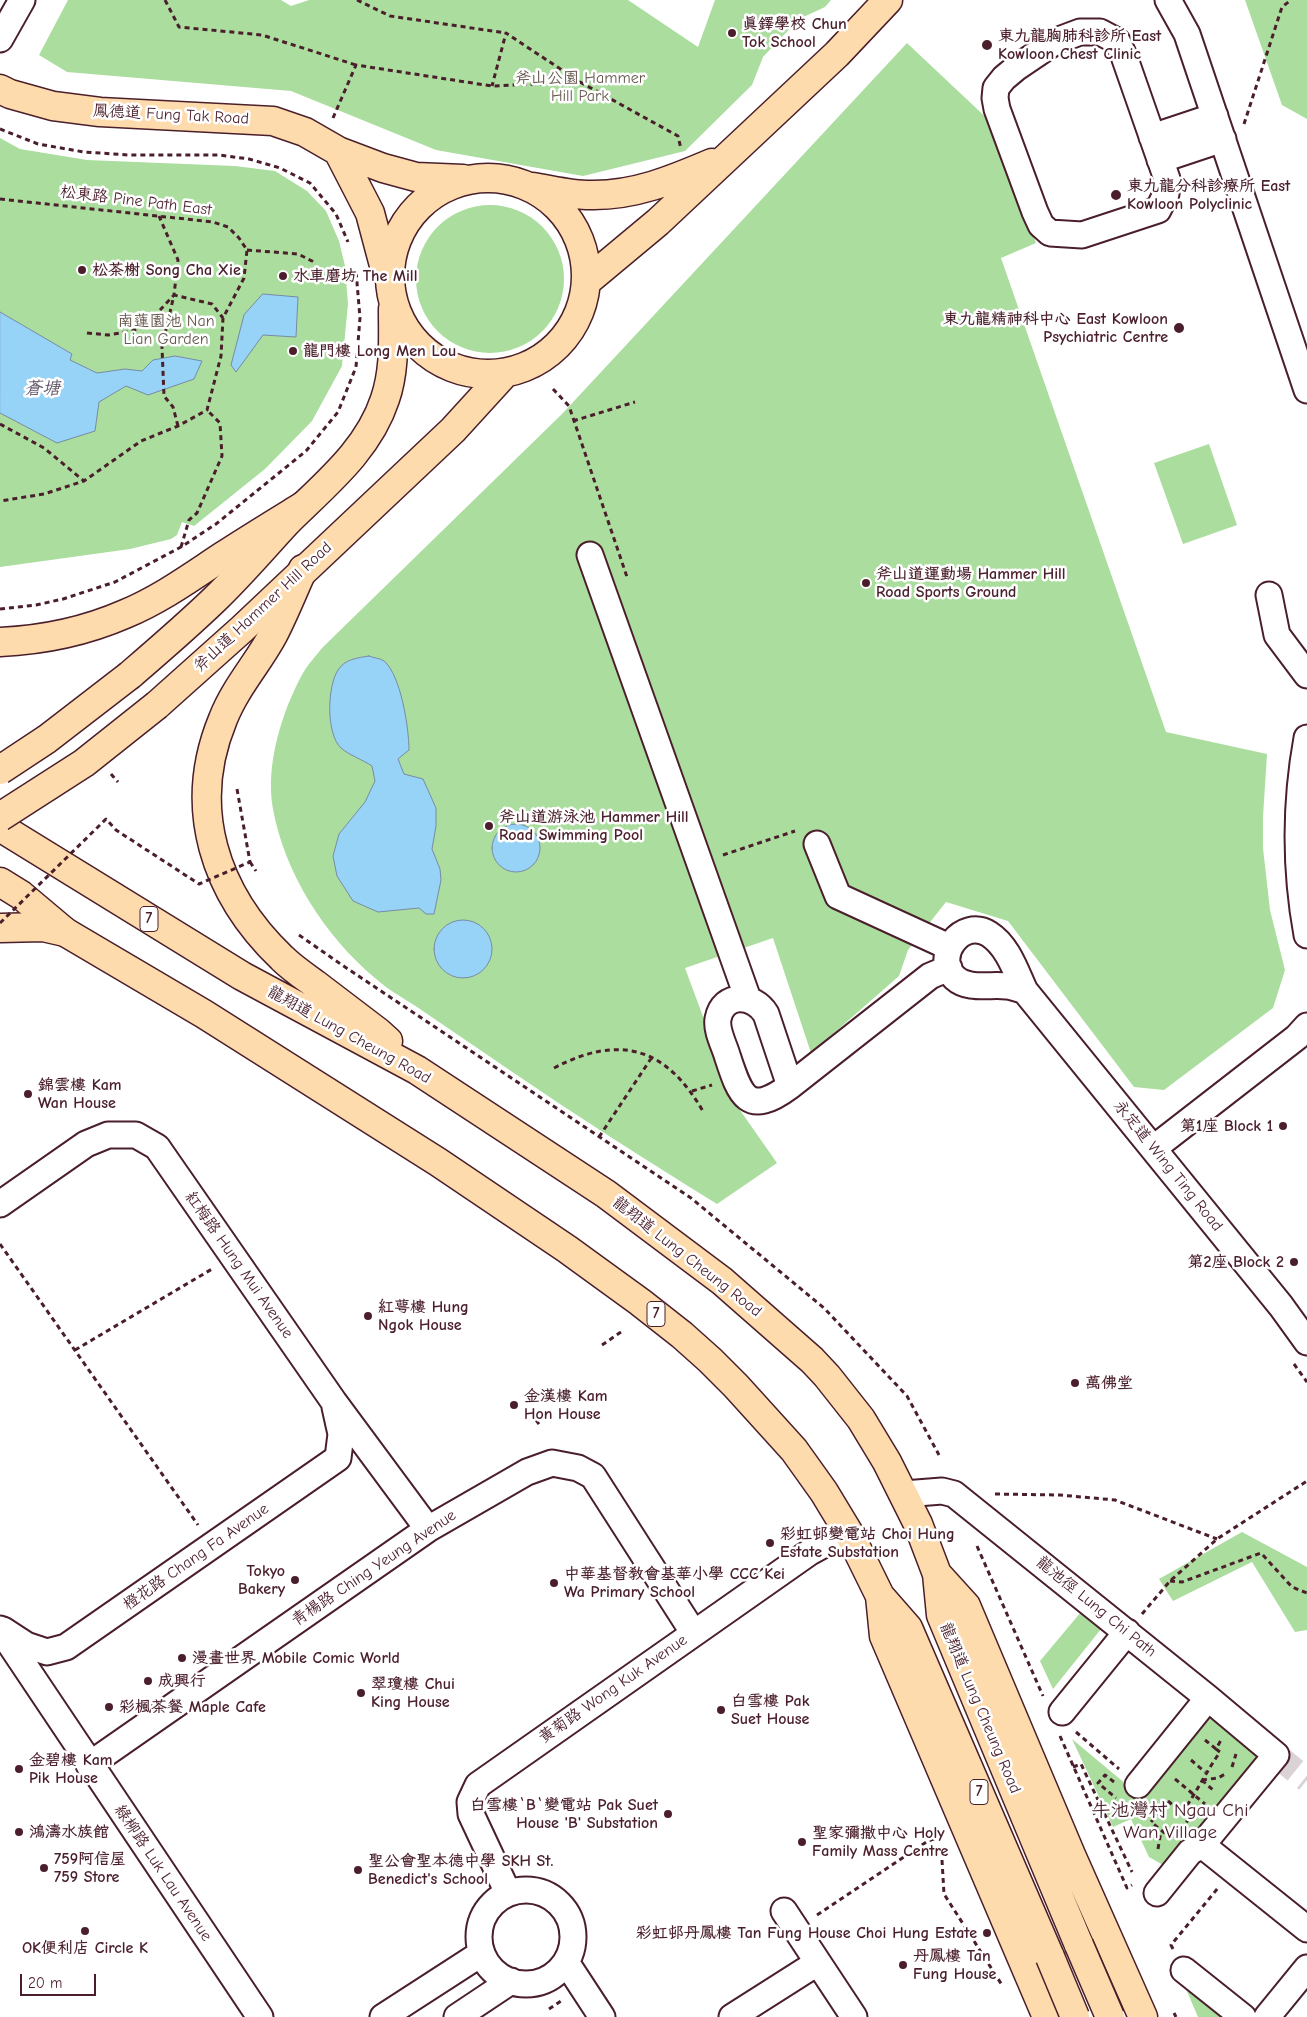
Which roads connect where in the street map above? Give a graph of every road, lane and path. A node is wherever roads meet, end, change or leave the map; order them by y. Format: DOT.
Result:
graph roads {
  1 [pos="22,0"];
  2 [pos="165,0"];
  3 [pos="357,0"];
  4 [pos="888,0"];
  5 [pos="1168,0"];
  6 [pos="1291,0"];
  7 [pos="506,33"];
  8 [pos="0,39"];
  9 [pos="356,65"];
  10 [pos="580,82"];
  11 [pos="492,86"];
  12 [pos="0,89"];
  13 [pos="334,119"];
  14 [pos="1227,128"];
  15 [pos="0,129"];
  16 [pos="1156,148"];
  17 [pos="338,151"];
  18 [pos="683,154"];
  19 [pos="729,156"];
  20 [pos="474,179"];
  21 [pos="526,186"];
  22 [pos="0,199"];
  23 [pos="158,216"];
  24 [pos="247,250"];
  25 [pos="352,250"];
  26 [pos="314,262"];
  27 [pos="356,268"];
  28 [pos="586,282"];
  29 [pos="174,295"];
  30 [pos="392,295"];
  31 [pos="223,318"];
  32 [pos="87,334"];
  33 [pos="504,373"];
  34 [pos="553,389"];
  35 [pos="1307,390"];
  36 [pos="635,402"];
  37 [pos="207,410"];
  38 [pos="574,421"];
  39 [pos="0,424"];
  40 [pos="178,426"];
  41 [pos="84,481"];
  42 [pos="0,501"];
  43 [pos="304,506"];
  44 [pos="181,547"];
  45 [pos="590,555"];
  46 [pos="303,569"];
  47 [pos="629,582"];
  48 [pos="1269,595"];
  49 [pos="0,609"];
  50 [pos="0,642"];
  51 [pos="1307,675"];
  52 [pos="1307,738"];
  53 [pos="0,770"];
  54 [pos="237,789"];
  55 [pos="0,817"];
  56 [pos="0,827"];
  57 [pos="817,844"];
  58 [pos="720,846"];
  59 [pos="55,862"];
  60 [pos="250,862"];
  61 [pos="256,871"];
  62 [pos="0,882"];
  63 [pos="0,923"];
  64 [pos="0,928"];
  65 [pos="65,932"];
  66 [pos="296,933"];
  67 [pos="1307,935"];
  68 [pos="949,958"];
  69 [pos="1025,991"];
  70 [pos="748,999"];
  71 [pos="1304,1038"];
  72 [pos="652,1057"];
  73 [pos="554,1068"];
  74 [pos="417,1070"];
  75 [pos="790,1086"];
  76 [pos="704,1113"];
  77 [pos="599,1137"];
  78 [pos="1154,1148"];
  79 [pos="0,1204"];
  80 [pos="0,1244"];
  81 [pos="233,1256"];
  82 [pos="621,1332"];
  83 [pos="1307,1342"];
  84 [pos="602,1345"];
  85 [pos="75,1350"];
  86 [pos="334,1402"];
  87 [pos="536,1420"];
  88 [pos="541,1427"];
  89 [pos="939,1455"];
  90 [pos="1307,1481"];
  91 [pos="904,1494"];
  92 [pos="995,1494"];
  93 [pos="190,1513"];
  94 [pos="428,1529"];
  95 [pos="850,1535"];
  96 [pos="1217,1539"];
  97 [pos="975,1540"];
  98 [pos="937,1574"];
  99 [pos="1170,1581"];
  100 [pos="1307,1593"];
  101 [pos="880,1596"];
  102 [pos="0,1629"];
  103 [pos="694,1632"];
  104 [pos="1127,1632"];
  105 [pos="1208,1698"];
  106 [pos="1053,1705"];
  107 [pos="1241,1726"];
  108 [pos="1062,1742"];
  109 [pos="1199,1745"];
  110 [pos="1216,1749"];
  111 [pos="1194,1752"];
  112 [pos="1155,1763"];
  113 [pos="89,1764"];
  114 [pos="1073,1768"];
  115 [pos="1205,1772"];
  116 [pos="1202,1780"];
  117 [pos="1138,1785"];
  118 [pos="1194,1796"];
  119 [pos="1182,1813"];
  120 [pos="1223,1819"];
  121 [pos="937,1838"];
  122 [pos="1202,1845"];
  123 [pos="942,1860"];
  124 [pos="1233,1869"];
  125 [pos="1132,1872"];
  126 [pos="1128,1888"];
  127 [pos="508,1893"];
  128 [pos="1157,1893"];
  129 [pos="790,1920"];
  130 [pos="1307,1929"];
  131 [pos="482,1953"];
  132 [pos="817,1963"];
  133 [pos="561,1968"];
  134 [pos="1307,1968"];
  135 [pos="1184,1970"];
  136 [pos="511,1982"];
  137 [pos="1002,1985"];
  138 [pos="260,2017"];
  139 [pos="383,2017"];
  140 [pos="457,2017"];
  141 [pos="582,2017"];
  142 [pos="602,2017"];
  143 [pos="732,2017"];
  144 [pos="854,2017"];
  145 [pos="1047,2017"];
  146 [pos="1075,2017"];
  147 [pos="1110,2017"];
  148 [pos="1143,2017"];
  149 [pos="1244,2017"];
  150 [pos="1267,2017"];
  1 -- 8 [label="street"];
  2 -- 9 [label="path"];
  3 -- 7 [label="path"];
  4 -- 19 [label="main road"];
  5 -- 14 [label="street"];
  6 -- 14 [label="path"];
  7 -- 10 [label="path"];
  7 -- 11 [label="path"];
  9 -- 11 [label="path"];
  9 -- 13 [label="path"];
  10 -- 11 [label="path"];
  10 -- 18 [label="path"];
  12 -- 17 [label="main road, 鳳德道 Fung Tak Road"];
  14 -- 16 [label="street"];
  14 -- 35 [label="street"];
  15 -- 25 [label="path"];
  16 -- 16 [label="street"];
  17 -- 20 [label="main road, 鳳德道 Fung Tak Road"];
  17 -- 30 [label="main road"];
  19 -- 21 [label="main road"];
  19 -- 28 [label="main road"];
  20 -- 21 [label="main road"];
  20 -- 30 [label="main road"];
  21 -- 28 [label="main road"];
  22 -- 23 [label="path, 松東路 Pine Path East"];
  23 -- 24 [label="path, 松東路 Pine Path East"];
  23 -- 29 [label="path"];
  24 -- 26 [label="path"];
  24 -- 31 [label="path"];
  27 -- 44 [label="path"];
  28 -- 33 [label="main road"];
  29 -- 31 [label="path"];
  29 -- 32 [label="path"];
  29 -- 40 [label="path"];
  30 -- 33 [label="main road"];
  30 -- 43 [label="main road"];
  31 -- 37 [label="path"];
  33 -- 46 [label="main road, 斧山道 Hammer Hill Road"];
  34 -- 38 [label="path"];
  36 -- 38 [label="path"];
  37 -- 40 [label="path"];
  37 -- 44 [label="path"];
  38 -- 47 [label="path"];
  39 -- 41 [label="path"];
  40 -- 41 [label="path"];
  41 -- 42 [label="path"];
  43 -- 50 [label="main road"];
  43 -- 53 [label="main road, bridge"];
  44 -- 49 [label="path"];
  45 -- 70 [label="street"];
  46 -- 55 [label="main road, 斧山道 Hammer Hill Road, bridge"];
  46 -- 74 [label="main road"];
  48 -- 51 [label="street"];
  52 -- 67 [label="street"];
  54 -- 60 [label="path, bridge"];
  55 -- 59 [label="main road"];
  56 -- 59 [label="main road, 龍翔道 Lung Cheung Road / 7"];
  57 -- 58 [label="path"];
  57 -- 68 [label="street"];
  59 -- 74 [label="main road, 龍翔道 Lung Cheung Road / 7"];
  60 -- 61 [label="path"];
  60 -- 63 [label="path, bridge"];
  62 -- 65 [label="main road, 龍翔道 Lung Cheung Road / 7"];
  64 -- 65 [label="main road, 龍翔道 Lung Cheung Road"];
  65 -- 95 [label="main road, 龍翔道 Lung Cheung Road / 7"];
  66 -- 77 [label="path"];
  68 -- 69 [label="street"];
  68 -- 69 [label="street, 永定道 Wing Ting Road"];
  68 -- 75 [label="street, 永定道 Wing Ting Road"];
  69 -- 78 [label="street, 永定道 Wing Ting Road"];
  70 -- 75 [label="street"];
  70 -- 75 [label="street, 永定道 Wing Ting Road"];
  71 -- 78 [label="street"];
  72 -- 73 [label="path"];
  72 -- 76 [label="path"];
  72 -- 77 [label="path"];
  74 -- 91 [label="main road, 龍翔道 Lung Cheung Road / 7"];
  77 -- 89 [label="path"];
  78 -- 83 [label="street, 永定道 Wing Ting Road"];
  79 -- 81 [label="street, 紅梅路 Hung Mui Avenue"];
  80 -- 85 [label="path"];
  81 -- 85 [label="path"];
  81 -- 86 [label="street, 紅梅路 Hung Mui Avenue"];
  82 -- 84 [label="path"];
  85 -- 93 [label="path"];
  86 -- 94 [label="street, 紅梅路 Hung Mui Avenue"];
  86 -- 102 [label="street, 橙花路 Chang Fa Avenue"];
  87 -- 88 [label="path"];
  90 -- 96 [label="path"];
  91 -- 98 [label="main road, 龍翔道 Lung Cheung Road / 7"];
  91 -- 104 [label="street, 龍池徑 Lung Chi Path"];
  92 -- 96 [label="path"];
  94 -- 103 [label="street, 青楊路 Ching Yeung Avenue"];
  94 -- 113 [label="street, 青楊路 Ching Yeung Avenue"];
  95 -- 101 [label="main road, 龍翔道 Lung Cheung Road / 7"];
  95 -- 103 [label="street, 黃菊路 Wong Kuk Avenue"];
  96 -- 99 [label="path"];
  97 -- 106 [label="path"];
  98 -- 147 [label="main road, 龍翔道 Lung Cheung Road / 7, bridge"];
  98 -- 148 [label="main road"];
  99 -- 100 [label="path"];
  99 -- 104 [label="path"];
  101 -- 145 [label="main road"];
  101 -- 146 [label="main road, 龍翔道 Lung Cheung Road / 7, bridge"];
  102 -- 113 [label="street, 綠柳路 Luk Lau Avenue"];
  103 -- 127 [label="street, 黃菊路 Wong Kuk Avenue"];
  104 -- 105 [label="street, 龍池徑 Lung Chi Path"];
  104 -- 106 [label="street"];
  105 -- 107 [label="street, 龍池徑 Lung Chi Path"];
  105 -- 112 [label="street"];
  106 -- 117 [label="path"];
  107 -- 110 [label="path"];
  107 -- 116 [label="path"];
  107 -- 120 [label="street, 龍池徑 Lung Chi Path"];
  108 -- 114 [label="path"];
  109 -- 110 [label="path"];
  110 -- 115 [label="path"];
  111 -- 115 [label="path"];
  112 -- 117 [label="street"];
  112 -- 118 [label="path"];
  113 -- 138 [label="street, 綠柳路 Luk Lau Avenue"];
  114 -- 125 [label="path"];
  114 -- 126 [label="path"];
  115 -- 116 [label="path"];
  116 -- 118 [label="path"];
  118 -- 119 [label="path"];
  118 -- 120 [label="path"];
  119 -- 119 [label="path"];
  120 -- 122 [label="street"];
  121 -- 129 [label="path"];
  122 -- 124 [label="street"];
  122 -- 128 [label="street"];
  123 -- 137 [label="path"];
  124 -- 130 [label="street"];
  124 -- 135 [label="path"];
  127 -- 131 [label="street"];
  127 -- 133 [label="street"];
  129 -- 132 [label="street"];
  131 -- 136 [label="street"];
  131 -- 139 [label="street"];
  132 -- 143 [label="street"];
  132 -- 144 [label="street"];
  133 -- 136 [label="street"];
  133 -- 141 [label="street"];
  133 -- 142 [label="street"];
  134 -- 150 [label="street"];
  135 -- 149 [label="street"];
  136 -- 140 [label="street"];
}
